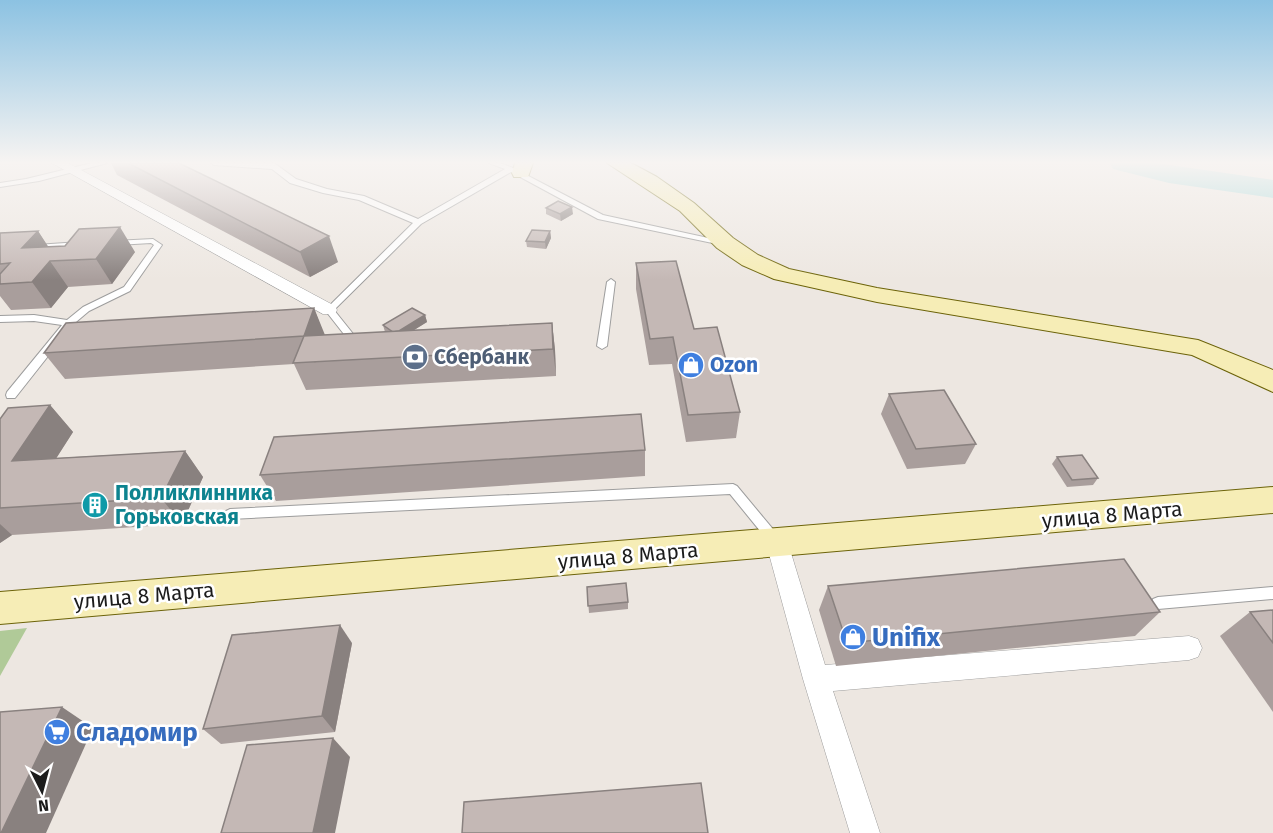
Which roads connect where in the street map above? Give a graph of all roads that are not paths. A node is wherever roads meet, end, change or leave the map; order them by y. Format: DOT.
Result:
graph roads {
  1 [pos="130,202"];
  2 [pos="369,202"];
  3 [pos="455,202"];
  4 [pos="576,202"];
  5 [pos="680,202"];
  6 [pos="418,222"];
  7 [pos="106,243"];
  8 [pos="725,243"];
  9 [pos="94,244"];
  10 [pos="23,247"];
  11 [pos="611,282"];
  12 [pos="330,310"];
  13 [pos="306,311"];
  14 [pos="0,319"];
  15 [pos="92,323"];
  16 [pos="68,324"];
  17 [pos="602,346"];
  18 [pos="361,351"];
  19 [pos="1273,383"];
  20 [pos="11,395"];
  21 [pos="1267,508"];
  22 [pos="230,514"];
  23 [pos="777,543"];
  24 [pos="1273,593"];
  25 [pos="1158,603"];
  26 [pos="0,608"];
  27 [pos="1189,648"];
  28 [pos="816,680"];
  29 [pos="865,833"];
  1 -- 12 [label="street"];
  2 -- 6 [label="lane"];
  3 -- 6 [label="lane"];
  4 -- 8 [label="lane"];
  5 -- 8 [label="street"];
  6 -- 12 [label="lane"];
  7 -- 16 [label="lane"];
  8 -- 19 [label="street"];
  9 -- 10 [label="lane"];
  11 -- 17 [label="lane"];
  12 -- 13 [label="lane"];
  12 -- 18 [label="lane"];
  14 -- 16 [label="lane"];
  15 -- 16 [label="lane"];
  16 -- 20 [label="lane"];
  21 -- 23 [label="street, улица 8 Марта"];
  22 -- 23 [label="lane"];
  23 -- 26 [label="street, улица 8 Марта"];
  23 -- 28 [label="street"];
  24 -- 25 [label="lane"];
  27 -- 28 [label="street"];
  28 -- 29 [label="street"];
}
